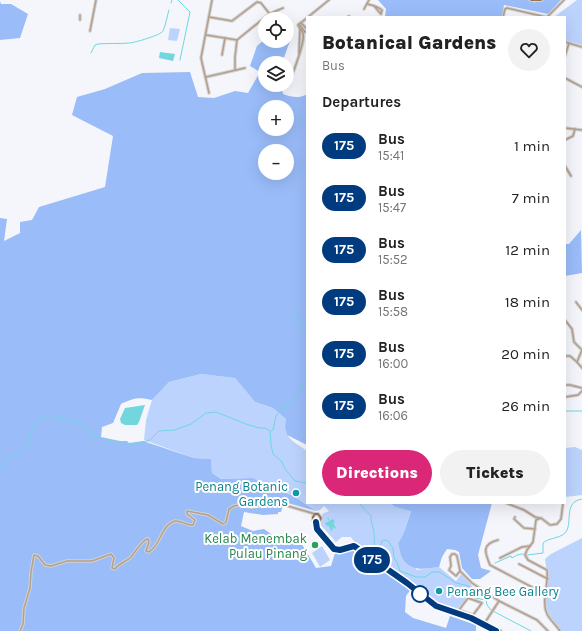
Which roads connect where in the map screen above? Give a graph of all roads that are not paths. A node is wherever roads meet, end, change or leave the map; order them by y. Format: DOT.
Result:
graph roads {
  1 [pos="96,0"];
  2 [pos="212,0"];
  3 [pos="329,0"];
  4 [pos="369,0"];
  5 [pos="531,0"];
  6 [pos="541,0"];
  7 [pos="564,0"];
  8 [pos="367,4"];
  9 [pos="283,8"];
  10 [pos="364,8"];
  11 [pos="268,12"];
  12 [pos="274,12"];
  13 [pos="80,15"];
  14 [pos="310,16"];
  15 [pos="381,16"];
  16 [pos="503,16"];
  17 [pos="542,16"];
  18 [pos="547,16"];
  19 [pos="209,17"];
  20 [pos="80,20"];
  21 [pos="306,20"];
  22 [pos="258,23"];
  23 [pos="300,24"];
  24 [pos="306,27"];
  25 [pos="90,30"];
  26 [pos="306,32"];
  27 [pos="206,35"];
  28 [pos="225,38"];
  29 [pos="237,40"];
  30 [pos="566,42"];
  31 [pos="569,43"];
  32 [pos="582,46"];
  33 [pos="566,53"];
  34 [pos="222,55"];
  35 [pos="245,68"];
  36 [pos="235,70"];
  37 [pos="294,70"];
  38 [pos="206,77"];
  39 [pos="566,79"];
  40 [pos="582,87"];
  41 [pos="209,93"];
  42 [pos="566,128"];
  43 [pos="575,130"];
  44 [pos="582,130"];
  45 [pos="566,139"];
  46 [pos="566,168"];
  47 [pos="571,176"];
  48 [pos="576,302"];
  49 [pos="582,310"];
  50 [pos="566,322"];
  51 [pos="566,356"];
  52 [pos="577,362"];
  53 [pos="582,368"];
  54 [pos="566,385"];
  55 [pos="582,388"];
  56 [pos="582,391"];
  57 [pos="566,398"];
  58 [pos="509,504"];
  59 [pos="563,504"];
  60 [pos="315,514"];
  61 [pos="515,517"];
  62 [pos="535,517"];
  63 [pos="539,518"];
  64 [pos="536,520"];
  65 [pos="316,522"];
  66 [pos="535,529"];
  67 [pos="498,540"];
  68 [pos="530,546"];
  69 [pos="500,558"];
  70 [pos="519,564"];
  71 [pos="460,571"];
  72 [pos="548,579"];
  73 [pos="545,594"];
  74 [pos="499,601"];
  75 [pos="459,610"];
  76 [pos="457,614"];
  77 [pos="485,623"];
  78 [pos="20,631"];
  79 [pos="496,631"];
  80 [pos="501,631"];
  81 [pos="548,631"];
  82 [pos="560,631"];
  1 -- 25 [label="street"];
  2 -- 19 [label="street"];
  3 -- 14 [label="street"];
  4 -- 8 [label="street"];
  5 -- 6 [label="street"];
  7 -- 18 [label="street"];
  8 -- 10 [label="street"];
  8 -- 15 [label="street"];
  9 -- 12 [label="street"];
  11 -- 19 [label="street"];
  13 -- 20 [label="street"];
  16 -- 17 [label="street"];
  19 -- 27 [label="street"];
  21 -- 23 [label="street"];
  22 -- 29 [label="street"];
  23 -- 24 [label="street"];
  23 -- 26 [label="street"];
  23 -- 37 [label="street"];
  27 -- 28 [label="street"];
  27 -- 38 [label="street"];
  28 -- 29 [label="street"];
  28 -- 34 [label="street"];
  29 -- 36 [label="street"];
  30 -- 31 [label="street"];
  31 -- 32 [label="street"];
  31 -- 33 [label="street"];
  35 -- 36 [label="street"];
  36 -- 38 [label="street"];
  38 -- 41 [label="street"];
  39 -- 40 [label="street"];
  42 -- 43 [label="street"];
  43 -- 44 [label="street"];
  43 -- 45 [label="street"];
  46 -- 47 [label="street"];
  48 -- 49 [label="street"];
  50 -- 52 [label="street"];
  51 -- 52 [label="street"];
  52 -- 53 [label="street"];
  54 -- 55 [label="street"];
  56 -- 57 [label="street"];
  58 -- 62 [label="street"];
  59 -- 63 [label="street"];
  60 -- 65 [label="street"];
  60 -- 65 [label="street"];
  60 -- 78 [label="street"];
  61 -- 66 [label="street"];
  62 -- 63 [label="street"];
  62 -- 64 [label="street"];
  63 -- 64 [label="street"];
  64 -- 66 [label="street"];
  65 -- 76 [label="street"];
  66 -- 68 [label="street"];
  67 -- 73 [label="street"];
  68 -- 69 [label="street"];
  68 -- 72 [label="street"];
  70 -- 72 [label="street"];
  71 -- 71 [label="street"];
  71 -- 74 [label="street"];
  72 -- 73 [label="street"];
  73 -- 82 [label="street"];
  74 -- 77 [label="street"];
  74 -- 81 [label="street"];
  75 -- 75 [label="street"];
  75 -- 76 [label="street"];
  76 -- 77 [label="street"];
  77 -- 79 [label="street"];
  77 -- 80 [label="street"];
}
